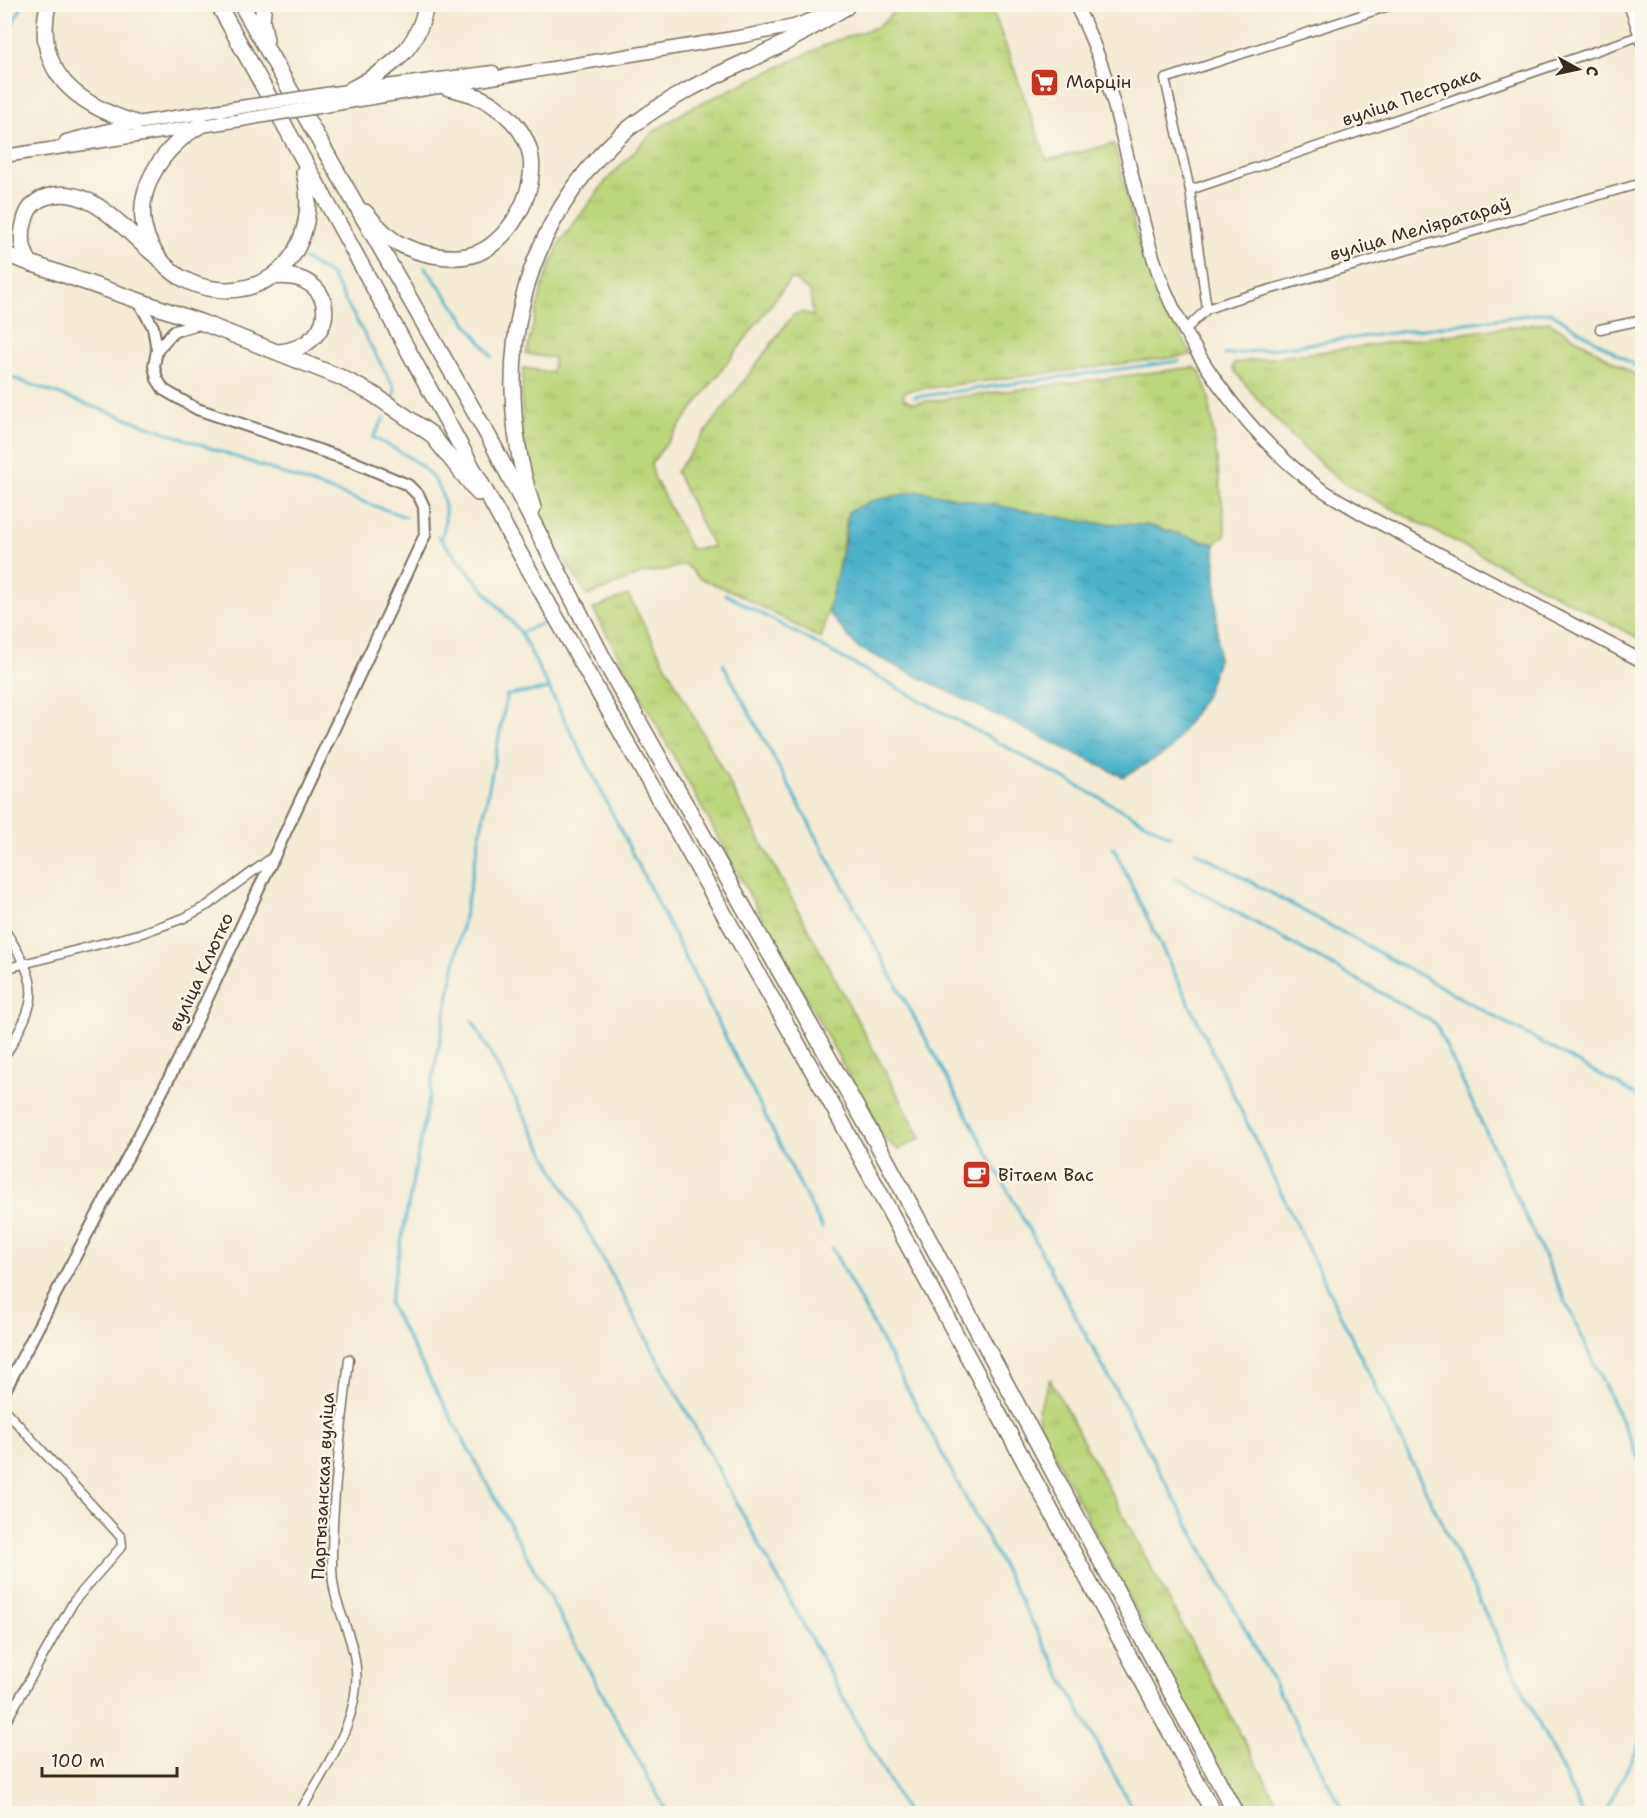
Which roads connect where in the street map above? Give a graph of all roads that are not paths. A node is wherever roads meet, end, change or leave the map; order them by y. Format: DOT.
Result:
graph roads {
  1 [pos="48,4"];
  2 [pos="241,4"];
  3 [pos="264,4"];
  4 [pos="426,4"];
  5 [pos="810,4"];
  6 [pos="1076,4"];
  7 [pos="1395,4"];
  8 [pos="1628,4"];
  9 [pos="219,6"];
  10 [pos="848,6"];
  11 [pos="1641,35"];
  12 [pos="1642,46"];
  13 [pos="268,52"];
  14 [pos="551,67"];
  15 [pos="446,87"];
  16 [pos="350,90"];
  17 [pos="334,99"];
  18 [pos="136,123"];
  19 [pos="201,125"];
  20 [pos="300,154"];
  21 [pos="10,155"];
  22 [pos="1642,183"];
  23 [pos="1190,190"];
  24 [pos="347,194"];
  25 [pos="4,254"];
  26 [pos="159,258"];
  27 [pos="31,264"];
  28 [pos="272,277"];
  29 [pos="139,302"];
  30 [pos="1207,309"];
  31 [pos="1642,320"];
  32 [pos="203,323"];
  33 [pos="1600,328"];
  34 [pos="1185,330"];
  35 [pos="157,350"];
  36 [pos="279,352"];
  37 [pos="510,536"];
  38 [pos="546,551"];
  39 [pos="1642,662"];
  40 [pos="274,856"];
  41 [pos="4,928"];
  42 [pos="26,964"];
  43 [pos="4,969"];
  44 [pos="4,1058"];
  45 [pos="349,1359"];
  46 [pos="4,1392"];
  47 [pos="4,1408"];
  48 [pos="4,1725"];
  49 [pos="299,1814"];
  50 [pos="1214,1814"];
  51 [pos="1236,1814"];
  1 -- 18 [label="highway"];
  2 -- 13 [label="highway"];
  3 -- 13 [label="highway"];
  4 -- 16 [label="highway"];
  5 -- 10 [label="highway"];
  6 -- 34 [label="main road"];
  7 -- 23 [label="street"];
  8 -- 11 [label="street"];
  9 -- 20 [label="highway"];
  10 -- 14 [label="main road"];
  10 -- 38 [label="highway"];
  11 -- 12 [label="street"];
  11 -- 23 [label="street, вуліца Пестрака"];
  13 -- 24 [label="highway"];
  14 -- 15 [label="main road"];
  14 -- 16 [label="main road"];
  15 -- 17 [label="main road"];
  15 -- 24 [label="highway"];
  16 -- 17 [label="main road"];
  17 -- 18 [label="main road, bridge"];
  17 -- 19 [label="main road, bridge"];
  18 -- 21 [label="main road"];
  19 -- 21 [label="main road"];
  19 -- 26 [label="highway"];
  20 -- 28 [label="highway"];
  20 -- 37 [label="highway"];
  22 -- 30 [label="street, вуліца Меліяратараў"];
  23 -- 30 [label="street"];
  24 -- 38 [label="highway"];
  25 -- 27 [label="highway"];
  26 -- 27 [label="highway"];
  26 -- 28 [label="highway"];
  27 -- 29 [label="highway"];
  28 -- 36 [label="highway"];
  29 -- 32 [label="highway"];
  29 -- 35 [label="street, вуліца Клютко"];
  30 -- 34 [label="street"];
  31 -- 33 [label="street"];
  32 -- 35 [label="street"];
  32 -- 36 [label="highway"];
  34 -- 39 [label="main road"];
  35 -- 40 [label="street, вуліца Клютко"];
  36 -- 37 [label="highway"];
  37 -- 50 [label="highway"];
  38 -- 51 [label="highway"];
  40 -- 42 [label="street"];
  40 -- 46 [label="street, вуліца Клютко"];
  41 -- 42 [label="street"];
  42 -- 43 [label="street"];
  42 -- 44 [label="street"];
  45 -- 49 [label="street, Партызанская вуліца"];
  47 -- 48 [label="street"];
}
